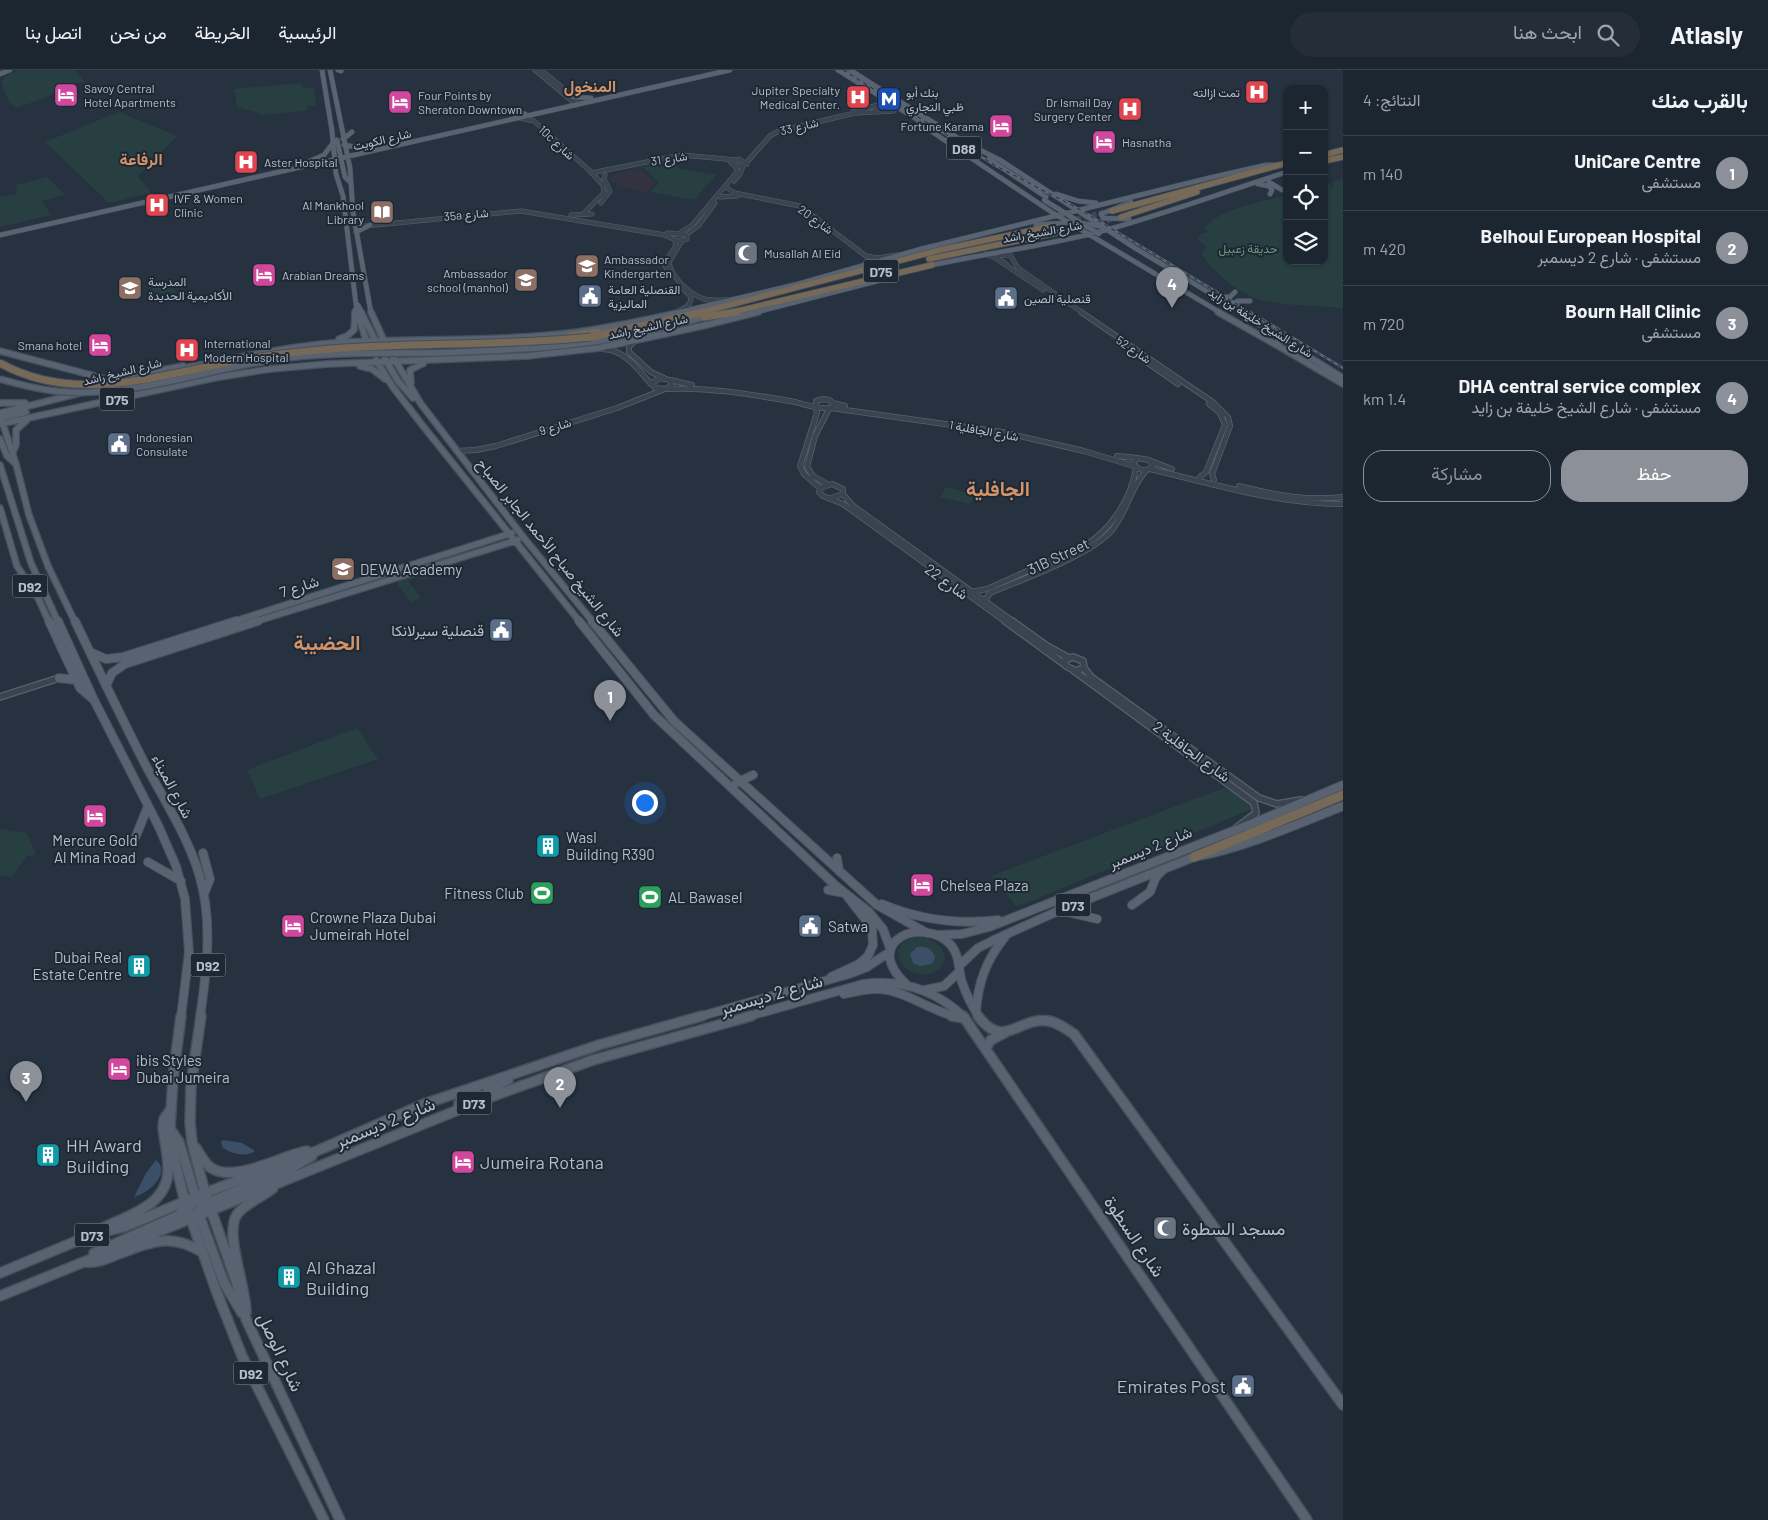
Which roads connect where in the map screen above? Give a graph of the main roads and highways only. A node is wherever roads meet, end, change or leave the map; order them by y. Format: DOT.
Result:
graph roads {
  1 [pos="10,70"];
  2 [pos="322,70"];
  3 [pos="330,70"];
  4 [pos="716,70"];
  5 [pos="730,70"];
  6 [pos="838,70"];
  7 [pos="850,70"];
  8 [pos="0,74"];
  9 [pos="323,78"];
  10 [pos="333,87"];
  11 [pos="595,98"];
  12 [pos="577,103"];
  13 [pos="559,107"];
  14 [pos="515,113"];
  15 [pos="522,116"];
  16 [pos="914,117"];
  17 [pos="949,125"];
  18 [pos="332,131"];
  19 [pos="352,132"];
  20 [pos="429,132"];
  21 [pos="424,136"];
  22 [pos="343,139"];
  23 [pos="333,143"];
  24 [pos="966,143"];
  25 [pos="344,145"];
  26 [pos="371,149"];
  27 [pos="1343,149"];
  28 [pos="1328,154"];
  29 [pos="347,156"];
  30 [pos="994,157"];
  31 [pos="1343,157"];
  32 [pos="338,158"];
  33 [pos="1273,158"];
  34 [pos="1328,160"];
  35 [pos="1283,164"];
  36 [pos="304,165"];
  37 [pos="979,165"];
  38 [pos="1279,165"];
  39 [pos="986,167"];
  40 [pos="350,168"];
  41 [pos="1283,172"];
  42 [pos="1283,173"];
  43 [pos="336,174"];
  44 [pos="1274,177"];
  45 [pos="1211,178"];
  46 [pos="1015,180"];
  47 [pos="351,182"];
  48 [pos="1246,185"];
  49 [pos="1267,185"];
  50 [pos="1039,186"];
  51 [pos="1159,191"];
  52 [pos="180,192"];
  53 [pos="1132,193"];
  54 [pos="1146,194"];
  55 [pos="1270,194"];
  56 [pos="1028,196"];
  57 [pos="155,200"];
  58 [pos="1115,201"];
  59 [pos="1132,202"];
  60 [pos="1040,204"];
  61 [pos="1077,210"];
  62 [pos="86,211"];
  63 [pos="94,211"];
  64 [pos="1112,211"];
  65 [pos="1060,215"];
  66 [pos="345,216"];
  67 [pos="1148,216"];
  68 [pos="1122,217"];
  69 [pos="1033,221"];
  70 [pos="1089,221"];
  71 [pos="1134,221"];
  72 [pos="1070,222"];
  73 [pos="47,223"];
  74 [pos="1079,223"];
  75 [pos="1096,223"];
  76 [pos="58,225"];
  77 [pos="370,226"];
  78 [pos="1052,226"];
  79 [pos="27,228"];
  80 [pos="355,230"];
  81 [pos="1106,230"];
  82 [pos="999,231"];
  83 [pos="1060,232"];
  84 [pos="0,234"];
  85 [pos="1090,234"];
  86 [pos="1049,243"];
  87 [pos="1110,246"];
  88 [pos="1135,248"];
  89 [pos="349,249"];
  90 [pos="362,264"];
  91 [pos="932,265"];
  92 [pos="825,280"];
  93 [pos="774,290"];
  94 [pos="1235,292"];
  95 [pos="1218,296"];
  96 [pos="1250,301"];
  97 [pos="355,305"];
  98 [pos="1231,305"];
  99 [pos="702,315"];
  100 [pos="1236,316"];
  101 [pos="374,320"];
  102 [pos="621,326"];
  103 [pos="432,338"];
  104 [pos="469,338"];
  105 [pos="366,340"];
  106 [pos="593,340"];
  107 [pos="384,341"];
  108 [pos="557,341"];
  109 [pos="1286,343"];
  110 [pos="316,345"];
  111 [pos="374,345"];
  112 [pos="1280,347"];
  113 [pos="0,351"];
  114 [pos="435,353"];
  115 [pos="242,356"];
  116 [pos="387,356"];
  117 [pos="443,359"];
  118 [pos="376,360"];
  119 [pos="395,361"];
  120 [pos="0,363"];
  121 [pos="341,363"];
  122 [pos="298,366"];
  123 [pos="1343,378"];
  124 [pos="0,379"];
  125 [pos="389,381"];
  126 [pos="1343,384"];
  127 [pos="92,390"];
  128 [pos="413,393"];
  129 [pos="69,396"];
  130 [pos="108,401"];
  131 [pos="418,401"];
  132 [pos="0,403"];
  133 [pos="32,417"];
  134 [pos="1,418"];
  135 [pos="0,439"];
  136 [pos="13,452"];
  137 [pos="16,464"];
  138 [pos="0,465"];
  139 [pos="0,508"];
  140 [pos="519,530"];
  141 [pos="509,534"];
  142 [pos="524,538"];
  143 [pos="514,541"];
  144 [pos="422,561"];
  145 [pos="19,571"];
  146 [pos="402,575"];
  147 [pos="56,614"];
  148 [pos="237,621"];
  149 [pos="213,636"];
  150 [pos="88,651"];
  151 [pos="72,669"];
  152 [pos="76,680"];
  153 [pos="106,686"];
  154 [pos="94,700"];
  155 [pos="702,762"];
  156 [pos="753,775"];
  157 [pos="740,782"];
  158 [pos="1343,784"];
  159 [pos="1343,795"];
  160 [pos="148,806"];
  161 [pos="1343,806"];
  162 [pos="136,836"];
  163 [pos="203,853"];
  164 [pos="1194,857"];
  165 [pos="837,858"];
  166 [pos="148,862"];
  167 [pos="1164,869"];
  168 [pos="839,871"];
  169 [pos="181,881"];
  170 [pos="828,890"];
  171 [pos="204,894"];
  172 [pos="846,894"];
  173 [pos="870,899"];
  174 [pos="1132,905"];
  175 [pos="1058,911"];
  176 [pos="1009,919"];
  177 [pos="1098,919"];
  178 [pos="927,933"];
  179 [pos="1008,934"];
  180 [pos="936,935"];
  181 [pos="889,951"];
  182 [pos="959,968"];
  183 [pos="826,980"];
  184 [pos="909,986"];
  185 [pos="918,989"];
  186 [pos="824,996"];
  187 [pos="976,1012"];
  188 [pos="965,1018"];
  189 [pos="1007,1030"];
  190 [pos="986,1047"];
  191 [pos="509,1076"];
  192 [pos="474,1087"];
  193 [pos="488,1098"];
  194 [pos="171,1109"];
  195 [pos="458,1110"];
  196 [pos="170,1129"];
  197 [pos="192,1142"];
  198 [pos="319,1150"];
  199 [pos="202,1182"];
  200 [pos="275,1184"];
  201 [pos="191,1187"];
  202 [pos="224,1201"];
  203 [pos="198,1209"];
  204 [pos="174,1212"];
  205 [pos="91,1235"];
  206 [pos="202,1252"];
  207 [pos="82,1261"];
  208 [pos="0,1273"];
  209 [pos="0,1296"];
  210 [pos="246,1319"];
  211 [pos="1343,1405"];
  212 [pos="324,1520"];
  213 [pos="340,1520"];
  214 [pos="1307,1520"];
  1 -- 8 [label="main road"];
  2 -- 9 [label="main road, شارع الشيخ صباح الأحمد الجابر الصباح"];
  3 -- 10 [label="main road, شارع الشيخ صباح الأحمد الجابر الصباح"];
  4 -- 11 [label="main road, شارع الكويت"];
  5 -- 12 [label="main road, شارع الكويت"];
  6 -- 16 [label="main road, شارع الشيخ خليفة بن زايد / D88"];
  7 -- 24 [label="main road, شارع الشيخ خليفة بن زايد / D88"];
  9 -- 10 [label="main road"];
  9 -- 18 [label="main road, شارع الشيخ صباح الأحمد الجابر الصباح"];
  10 -- 22 [label="main road, شارع الشيخ صباح الأحمد الجابر الصباح"];
  11 -- 12 [label="main road, شارع الكويت"];
  11 -- 13 [label="main road"];
  12 -- 13 [label="main road, شارع الكويت"];
  13 -- 15 [label="main road, شارع الكويت"];
  13 -- 15 [label="main road, شارع الكويت"];
  14 -- 15 [label="main road"];
  15 -- 21 [label="main road, شارع الكويت"];
  15 -- 26 [label="main road, شارع الكويت"];
  16 -- 39 [label="main road"];
  16 -- 46 [label="main road, شارع الشيخ خليفة بن زايد / D88"];
  17 -- 30 [label="main road"];
  18 -- 23 [label="main road, شارع الشيخ صباح الأحمد الجابر الصباح"];
  18 -- 32 [label="main road"];
  19 -- 22 [label="main road"];
  20 -- 21 [label="main road"];
  21 -- 26 [label="main road, شارع الكويت"];
  22 -- 25 [label="main road, شارع الشيخ صباح الأحمد الجابر الصباح"];
  23 -- 32 [label="main road, شارع الشيخ صباح الأحمد الجابر الصباح"];
  23 -- 36 [label="main road"];
  24 -- 30 [label="main road"];
  24 -- 46 [label="main road, شارع الشيخ خليفة بن زايد / D88"];
  25 -- 26 [label="main road"];
  25 -- 29 [label="main road, شارع الشيخ صباح الأحمد الجابر الصباح"];
  26 -- 29 [label="main road, شارع الكويت"];
  26 -- 40 [label="main road"];
  27 -- 28 [label="highway"];
  29 -- 32 [label="main road, شارع الكويت"];
  29 -- 40 [label="main road, شارع الشيخ صباح الأحمد الجابر الصباح"];
  30 -- 50 [label="main road"];
  31 -- 34 [label="highway"];
  32 -- 36 [label="main road, شارع الكويت"];
  32 -- 43 [label="main road, شارع الشيخ صباح الأحمد الجابر الصباح"];
  32 -- 47 [label="main road"];
  33 -- 45 [label="main road"];
  35 -- 38 [label="highway, شارع الشيخ راشد / D75"];
  36 -- 43 [label="main road"];
  36 -- 52 [label="main road, شارع الكويت"];
  36 -- 57 [label="main road, شارع الكويت"];
  37 -- 39 [label="main road"];
  38 -- 45 [label="main road, شارع الشيخ راشد / D75"];
  38 -- 64 [label="highway, شارع الشيخ راشد / D75"];
  39 -- 56 [label="main road"];
  40 -- 47 [label="main road, شارع الشيخ صباح الأحمد الجابر الصباح"];
  41 -- 68 [label="highway, شارع الشيخ راشد / D75"];
  42 -- 44 [label="main road, شارع الشيخ راشد / D75"];
  43 -- 66 [label="main road, شارع الشيخ صباح الأحمد الجابر الصباح"];
  44 -- 48 [label="main road, شارع الشيخ راشد / D75"];
  44 -- 49 [label="main road"];
  45 -- 51 [label="main road, شارع الشيخ راشد / D75"];
  46 -- 100 [label="main road, شارع الشيخ خليفة بن زايد / D88, bridge"];
  47 -- 80 [label="main road, شارع الشيخ صباح الأحمد الجابر الصباح"];
  48 -- 49 [label="main road"];
  48 -- 67 [label="main road, شارع الشيخ راشد / D75"];
  49 -- 55 [label="main road"];
  50 -- 58 [label="main road"];
  50 -- 61 [label="main road"];
  51 -- 54 [label="main road, شارع الشيخ راشد / D75"];
  51 -- 59 [label="main road"];
  52 -- 57 [label="main road"];
  52 -- 63 [label="main road, شارع الكويت"];
  53 -- 54 [label="main road"];
  54 -- 58 [label="main road, شارع الشيخ راشد / D75"];
  56 -- 60 [label="main road"];
  56 -- 65 [label="main road"];
  57 -- 73 [label="main road, شارع الكويت"];
  58 -- 61 [label="main road, شارع الشيخ راشد / D75"];
  59 -- 67 [label="main road"];
  59 -- 70 [label="main road"];
  60 -- 65 [label="main road"];
  60 -- 69 [label="main road"];
  61 -- 65 [label="main road, شارع الشيخ راشد / D75"];
  61 -- 70 [label="main road"];
  61 -- 74 [label="main road"];
  62 -- 63 [label="main road"];
  63 -- 73 [label="main road, شارع الكويت"];
  65 -- 69 [label="main road, شارع الشيخ راشد / D75"];
  65 -- 72 [label="main road"];
  65 -- 74 [label="main road"];
  66 -- 80 [label="main road"];
  66 -- 89 [label="main road, شارع الشيخ صباح الأحمد الجابر الصباح"];
  67 -- 71 [label="main road, شارع الشيخ راشد / D75"];
  67 -- 88 [label="main road"];
  69 -- 82 [label="main road, شارع الشيخ راشد / D75"];
  70 -- 74 [label="main road"];
  70 -- 75 [label="main road"];
  70 -- 81 [label="main road"];
  70 -- 85 [label="main road"];
  71 -- 75 [label="main road"];
  71 -- 81 [label="main road, شارع الشيخ راشد / D75"];
  72 -- 74 [label="main road"];
  72 -- 82 [label="main road"];
  73 -- 76 [label="main road"];
  73 -- 79 [label="main road"];
  74 -- 85 [label="main road"];
  74 -- 86 [label="main road"];
  75 -- 81 [label="main road"];
  77 -- 80 [label="main road"];
  78 -- 92 [label="highway, شارع الشيخ راشد / D75"];
  79 -- 84 [label="main road"];
  79 -- 84 [label="main road"];
  80 -- 90 [label="main road, شارع الشيخ صباح الأحمد الجابر الصباح"];
  81 -- 85 [label="main road, شارع الشيخ راشد / D75"];
  81 -- 88 [label="main road"];
  82 -- 93 [label="main road, شارع الشيخ راشد / D75"];
  83 -- 99 [label="highway, شارع الشيخ راشد / D75"];
  85 -- 86 [label="main road, شارع الشيخ راشد / D75"];
  85 -- 87 [label="main road"];
  86 -- 87 [label="main road"];
  86 -- 91 [label="main road, شارع الشيخ راشد / D75"];
  87 -- 112 [label="main road"];
  88 -- 95 [label="main road"];
  89 -- 90 [label="main road"];
  89 -- 97 [label="main road, شارع الشيخ صباح الأحمد الجابر الصباح"];
  90 -- 101 [label="main road, شارع الشيخ صباح الأحمد الجابر الصباح"];
  91 -- 99 [label="highway"];
  91 -- 117 [label="main road, شارع الشيخ راشد / D75"];
  92 -- 93 [label="highway"];
  92 -- 99 [label="highway, شارع الشيخ راشد / D75"];
  93 -- 102 [label="main road, شارع الشيخ راشد / D75"];
  94 -- 95 [label="main road"];
  95 -- 98 [label="main road"];
  96 -- 98 [label="main road"];
  97 -- 105 [label="main road, شارع الشيخ صباح الأحمد الجابر الصباح"];
  97 -- 110 [label="main road"];
  97 -- 111 [label="main road"];
  98 -- 109 [label="main road"];
  99 -- 106 [label="highway"];
  100 -- 109 [label="main road, شارع الشيخ خليفة بن زايد / D88"];
  100 -- 112 [label="main road, شارع الشيخ خليفة بن زايد / D88"];
  101 -- 103 [label="main road"];
  101 -- 107 [label="main road, شارع الشيخ صباح الأحمد الجابر الصباح"];
  102 -- 104 [label="main road, شارع الشيخ راشد / D75"];
  102 -- 108 [label="highway"];
  103 -- 104 [label="main road, شارع الشيخ راشد / D75"];
  103 -- 107 [label="main road, شارع الشيخ راشد / D75"];
  104 -- 107 [label="main road"];
  105 -- 110 [label="main road, شارع الشيخ راشد / D75"];
  105 -- 111 [label="main road, شارع الشيخ صباح الأحمد الجابر الصباح"];
  105 -- 111 [label="main road, شارع الشيخ راشد / D75"];
  106 -- 108 [label="highway, bridge"];
  106 -- 114 [label="main road"];
  107 -- 111 [label="main road, شارع الشيخ راشد"];
  107 -- 116 [label="main road, شارع الشيخ صباح الأحمد الجابر الصباح"];
  108 -- 120 [label="highway, bridge"];
  109 -- 123 [label="main road, شارع الشيخ خليفة بن زايد / D88"];
  110 -- 115 [label="main road, شارع الشيخ راشد / D75"];
  111 -- 116 [label="main road"];
  111 -- 118 [label="main road, شارع الشيخ صباح الأحمد الجابر الصباح"];
  112 -- 126 [label="main road, شارع الشيخ خليفة بن زايد / D88"];
  113 -- 115 [label="main road"];
  114 -- 124 [label="main road, bridge"];
  114 -- 130 [label="main road, bridge"];
  115 -- 127 [label="main road, شارع الشيخ راشد / D75"];
  116 -- 118 [label="main road, شارع الشيخ راشد / D75"];
  116 -- 119 [label="main road, شارع الشيخ راشد / D75"];
  116 -- 119 [label="main road, شارع الشيخ صباح الأحمد الجابر الصباح"];
  116 -- 131 [label="main road"];
  117 -- 119 [label="main road, شارع الشيخ راشد / D75"];
  117 -- 128 [label="main road"];
  118 -- 121 [label="main road, شارع الشيخ راشد / D75"];
  118 -- 122 [label="main road"];
  118 -- 125 [label="main road, شارع الشيخ صباح الأحمد الجابر الصباح"];
  119 -- 128 [label="main road, شارع الشيخ صباح الأحمد الجابر الصباح"];
  121 -- 122 [label="main road, شارع الشيخ راشد / D75"];
  121 -- 125 [label="main road"];
  122 -- 130 [label="main road, شارع الشيخ راشد / D75"];
  125 -- 141 [label="main road, شارع الشيخ صباح الأحمد الجابر الصباح"];
  127 -- 129 [label="main road, شارع الشيخ راشد / D75"];
  127 -- 134 [label="main road"];
  128 -- 131 [label="main road, شارع الشيخ صباح الأحمد الجابر الصباح"];
  129 -- 132 [label="main road"];
  129 -- 134 [label="main road, شارع الشيخ راشد / D75"];
  130 -- 133 [label="main road, شارع الشيخ راشد / D75"];
  131 -- 140 [label="main road, شارع الشيخ صباح الأحمد الجابر الصباح"];
  133 -- 134 [label="main road, شارع الشيخ راشد / D75"];
  133 -- 136 [label="main road"];
  134 -- 136 [label="main road, شارع الميناء / D92"];
  135 -- 137 [label="main road"];
  136 -- 137 [label="main road, شارع الميناء / D92"];
  137 -- 150 [label="main road, شارع الميناء / D92"];
  138 -- 147 [label="main road"];
  139 -- 145 [label="main road, شارع الميناء / D92"];
  140 -- 141 [label="main road, شارع 7"];
  140 -- 142 [label="main road, شارع الشيخ صباح الأحمد الجابر الصباح"];
  141 -- 143 [label="main road, شارع الشيخ صباح الأحمد الجابر الصباح"];
  141 -- 144 [label="main road, شارع 7"];
  142 -- 143 [label="main road, شارع 7"];
  142 -- 157 [label="main road, شارع الشيخ صباح الأحمد الجابر الصباح"];
  143 -- 146 [label="main road, شارع 7"];
  143 -- 155 [label="main road, شارع الشيخ صباح الأحمد الجابر الصباح"];
  144 -- 146 [label="main road"];
  144 -- 148 [label="main road, شارع 7"];
  145 -- 147 [label="main road"];
  145 -- 151 [label="main road, شارع الميناء / D92"];
  146 -- 149 [label="main road, شارع 7"];
  147 -- 154 [label="main road"];
  148 -- 149 [label="main road"];
  148 -- 150 [label="main road, شارع 7"];
  149 -- 153 [label="main road, شارع 7"];
  150 -- 153 [label="main road, شارع الميناء / D92"];
  151 -- 152 [label="main road, شارع الميناء / D92"];
  151 -- 152 [label="main road"];
  152 -- 154 [label="main road, شارع الميناء / D92"];
  153 -- 171 [label="main road, شارع الميناء / D92"];
  154 -- 160 [label="main road, شارع الميناء / D92"];
  155 -- 157 [label="main road"];
  155 -- 172 [label="main road, شارع الشيخ صباح الأحمد الجابر الصباح"];
  156 -- 157 [label="main road"];
  157 -- 168 [label="main road, شارع الشيخ صباح الأحمد الجابر الصباح"];
  158 -- 176 [label="main road, شارع 2 ديسمبر / D73"];
  159 -- 164 [label="highway"];
  160 -- 162 [label="main road"];
  160 -- 169 [label="main road, شارع الميناء / D92"];
  161 -- 164 [label="main road, شارع 2 ديسمبر / D73"];
  163 -- 171 [label="main road"];
  164 -- 167 [label="main road, شارع 2 ديسمبر / D73"];
  165 -- 168 [label="main road"];
  166 -- 169 [label="main road"];
  167 -- 174 [label="main road"];
  167 -- 175 [label="main road, شارع 2 ديسمبر / D73"];
  168 -- 173 [label="main road, شارع الشيخ صباح الأحمد الجابر الصباح"];
  169 -- 194 [label="main road, شارع الميناء / D92"];
  170 -- 172 [label="main road"];
  171 -- 197 [label="main road, شارع الميناء / D92"];
  172 -- 181 [label="main road, شارع الشيخ صباح الأحمد الجابر الصباح"];
  172 -- 183 [label="main road"];
  173 -- 176 [label="main road"];
  173 -- 178 [label="main road, شارع الشيخ صباح الأحمد الجابر الصباح"];
  175 -- 177 [label="main road"];
  175 -- 179 [label="main road, شارع 2 ديسمبر / D73"];
  176 -- 180 [label="main road, شارع 2 ديسمبر / D73"];
  178 -- 180 [label="main road"];
  178 -- 181 [label="main road"];
  179 -- 182 [label="main road, شارع 2 ديسمبر / D73"];
  179 -- 187 [label="main road"];
  180 -- 182 [label="main road"];
  181 -- 183 [label="main road, شارع 2 ديسمبر / D73"];
  181 -- 184 [label="main road"];
  182 -- 185 [label="main road"];
  182 -- 187 [label="main road"];
  183 -- 191 [label="main road, شارع 2 ديسمبر / D73"];
  184 -- 185 [label="main road"];
  184 -- 186 [label="main road, شارع 2 ديسمبر / D73"];
  185 -- 188 [label="main road, شارع السطوة"];
  186 -- 188 [label="main road"];
  186 -- 193 [label="main road, شارع 2 ديسمبر / D73"];
  187 -- 189 [label="main road"];
  188 -- 190 [label="main road, شارع السطوة"];
  189 -- 190 [label="main road"];
  189 -- 211 [label="main road"];
  190 -- 214 [label="main road, شارع السطوة"];
  191 -- 192 [label="main road, شارع 2 ديسمبر / D73"];
  191 -- 193 [label="main road"];
  192 -- 195 [label="main road"];
  192 -- 198 [label="main road, شارع 2 ديسمبر / D73"];
  193 -- 195 [label="main road, شارع 2 ديسمبر / D73"];
  194 -- 196 [label="main road, شارع الميناء / D92"];
  194 -- 205 [label="main road"];
  195 -- 200 [label="main road, شارع 2 ديسمبر / D73"];
  196 -- 201 [label="main road"];
  196 -- 203 [label="main road, شارع الميناء / D92"];
  197 -- 198 [label="main road"];
  197 -- 199 [label="main road, شارع الميناء / D92"];
  198 -- 202 [label="main road"];
  198 -- 203 [label="main road, شارع 2 ديسمبر / D73"];
  199 -- 201 [label="main road"];
  199 -- 203 [label="main road, شارع الميناء / D92"];
  200 -- 202 [label="main road, شارع 2 ديسمبر / D73"];
  200 -- 210 [label="main road"];
  201 -- 203 [label="main road"];
  202 -- 203 [label="main road"];
  203 -- 204 [label="main road, شارع 2 ديسمبر / D73"];
  203 -- 206 [label="main road, D92"];
  203 -- 207 [label="main road, شارع 2 ديسمبر / D73"];
  203 -- 210 [label="main road"];
  203 -- 210 [label="main road, شارع الوصل / D92"];
  204 -- 205 [label="main road, شارع 2 ديسمبر / D73"];
  204 -- 207 [label="main road"];
  205 -- 208 [label="main road, شارع 2 ديسمبر / D73"];
  206 -- 207 [label="main road"];
  206 -- 212 [label="main road, D92"];
  207 -- 209 [label="main road, شارع 2 ديسمبر / D73"];
  210 -- 213 [label="main road, شارع الوصل / D92"];
}
